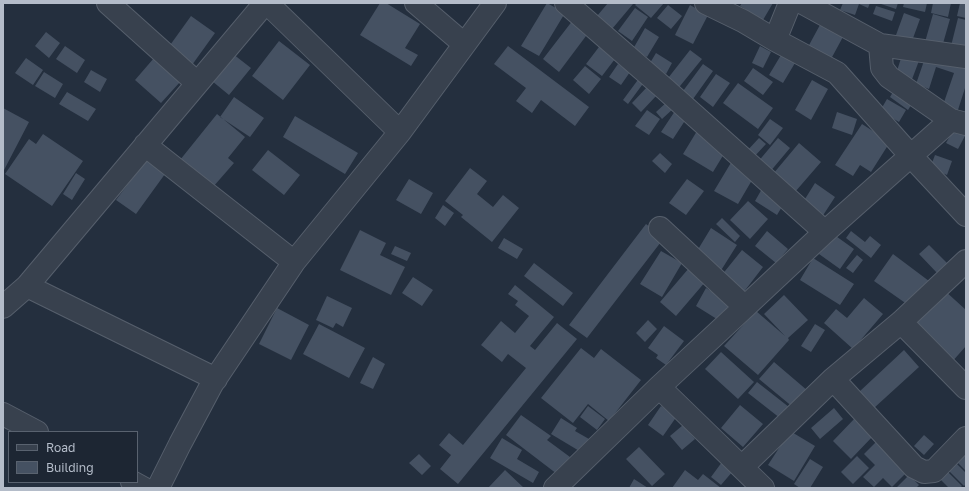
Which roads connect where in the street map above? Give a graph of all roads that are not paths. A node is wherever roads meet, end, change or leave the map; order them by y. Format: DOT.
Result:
graph roads {
  1 [pos="108,3"];
  2 [pos="266,3"];
  3 [pos="416,3"];
  4 [pos="495,3"];
  5 [pos="566,3"];
  6 [pos="706,3"];
  7 [pos="790,3"];
  8 [pos="803,3"];
  9 [pos="775,40"];
  10 [pos="464,44"];
  11 [pos="880,45"];
  12 [pos="966,57"];
  13 [pos="197,82"];
  14 [pos="958,122"];
  15 [pos="400,132"];
  16 [pos="145,145"];
  17 [pos="911,156"];
  18 [pos="966,215"];
  19 [pos="660,228"];
  20 [pos="825,232"];
  21 [pos="966,261"];
  22 [pos="294,262"];
  23 [pos="27,286"];
  24 [pos="3,307"];
  25 [pos="745,307"];
  26 [pos="901,322"];
  27 [pos="216,379"];
  28 [pos="833,379"];
  29 [pos="659,387"];
  30 [pos="966,388"];
  31 [pos="3,414"];
  32 [pos="35,431"];
  33 [pos="966,438"];
  34 [pos="742,467"];
  35 [pos="134,483"];
  36 [pos="559,487"];
  37 [pos="143,488"];
  38 [pos="158,488"];
  39 [pos="763,488"];
  1 -- 13 [label="street"];
  2 -- 13 [label="street"];
  2 -- 15 [label="street"];
  3 -- 10 [label="street"];
  4 -- 10 [label="street"];
  5 -- 20 [label="street"];
  6 -- 9 [label="street"];
  7 -- 9 [label="street"];
  8 -- 11 [label="street"];
  9 -- 17 [label="street"];
  10 -- 15 [label="street"];
  11 -- 12 [label="street"];
  11 -- 14 [label="street"];
  13 -- 16 [label="street"];
  14 -- 17 [label="street"];
  15 -- 22 [label="street"];
  16 -- 22 [label="street"];
  16 -- 23 [label="street"];
  17 -- 18 [label="street"];
  17 -- 20 [label="street"];
  19 -- 25 [label="street"];
  20 -- 25 [label="street"];
  21 -- 26 [label="street"];
  22 -- 27 [label="street"];
  23 -- 24 [label="street"];
  23 -- 27 [label="street"];
  25 -- 29 [label="street"];
  26 -- 28 [label="street"];
  26 -- 30 [label="street"];
  27 -- 38 [label="street"];
  28 -- 33 [label="street"];
  28 -- 34 [label="street"];
  29 -- 34 [label="street"];
  29 -- 36 [label="street"];
  31 -- 32 [label="street"];
  34 -- 39 [label="street"];
  35 -- 37 [label="street"];
}
